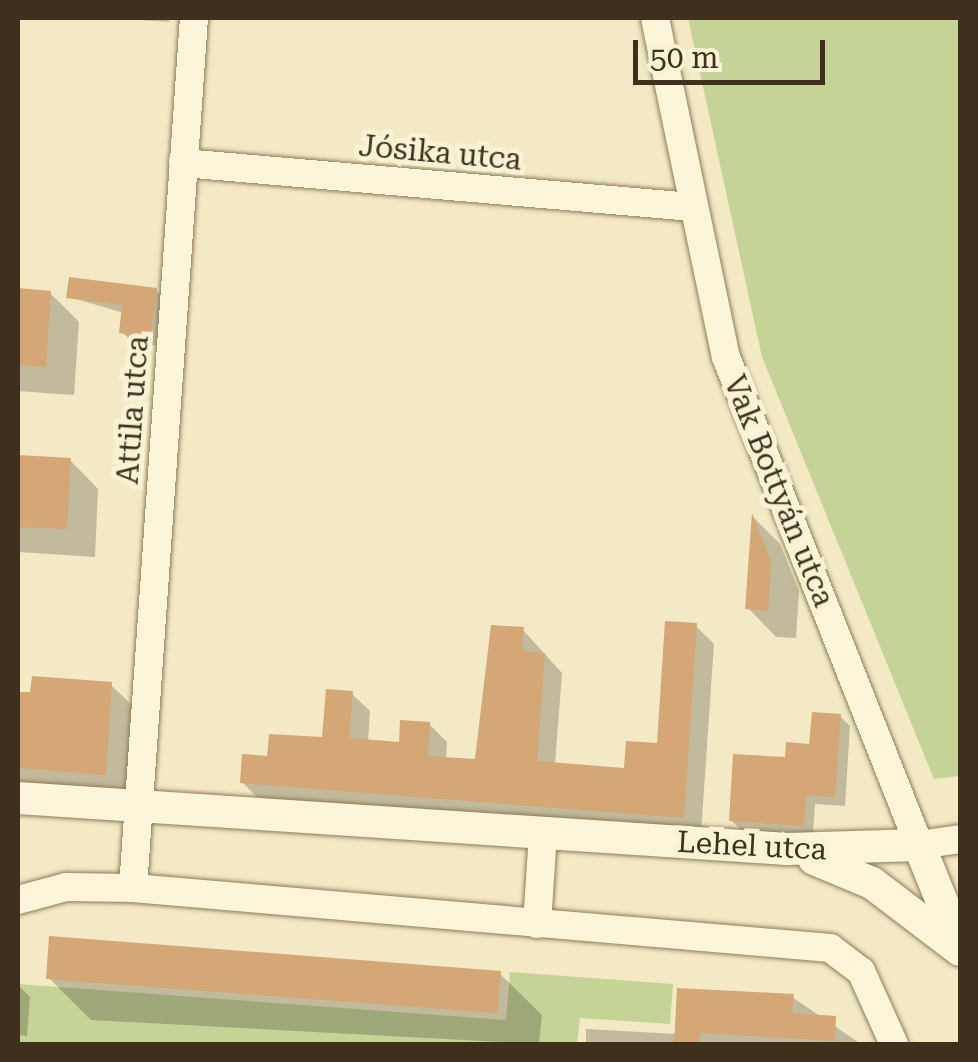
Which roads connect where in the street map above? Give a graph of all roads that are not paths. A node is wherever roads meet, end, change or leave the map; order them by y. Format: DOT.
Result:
graph roads {
  1 [pos="194,18"];
  2 [pos="655,18"];
  3 [pos="183,163"];
  4 [pos="692,208"];
  5 [pos="18,798"];
  6 [pos="137,806"];
  7 [pos="542,833"];
  8 [pos="960,839"];
  9 [pos="919,845"];
  10 [pos="787,849"];
  11 [pos="133,888"];
  12 [pos="18,900"];
  13 [pos="536,924"];
  14 [pos="960,948"];
  15 [pos="894,1044"];
  1 -- 3 [label="street, Attila utca"];
  2 -- 4 [label="street, Vak Bottyán utca"];
  3 -- 4 [label="street, Jósika utca"];
  3 -- 6 [label="street, Attila utca"];
  4 -- 9 [label="street, Vak Bottyán utca"];
  5 -- 6 [label="street, Lehel utca"];
  6 -- 7 [label="street, Lehel utca"];
  6 -- 11 [label="street"];
  7 -- 10 [label="street, Lehel utca"];
  7 -- 13 [label="street"];
  8 -- 9 [label="street, Lehel utca"];
  9 -- 10 [label="street, Lehel utca"];
  9 -- 14 [label="street, Vak Bottyán utca"];
  10 -- 14 [label="street"];
  11 -- 12 [label="street"];
  11 -- 13 [label="street"];
  13 -- 15 [label="street"];
}
